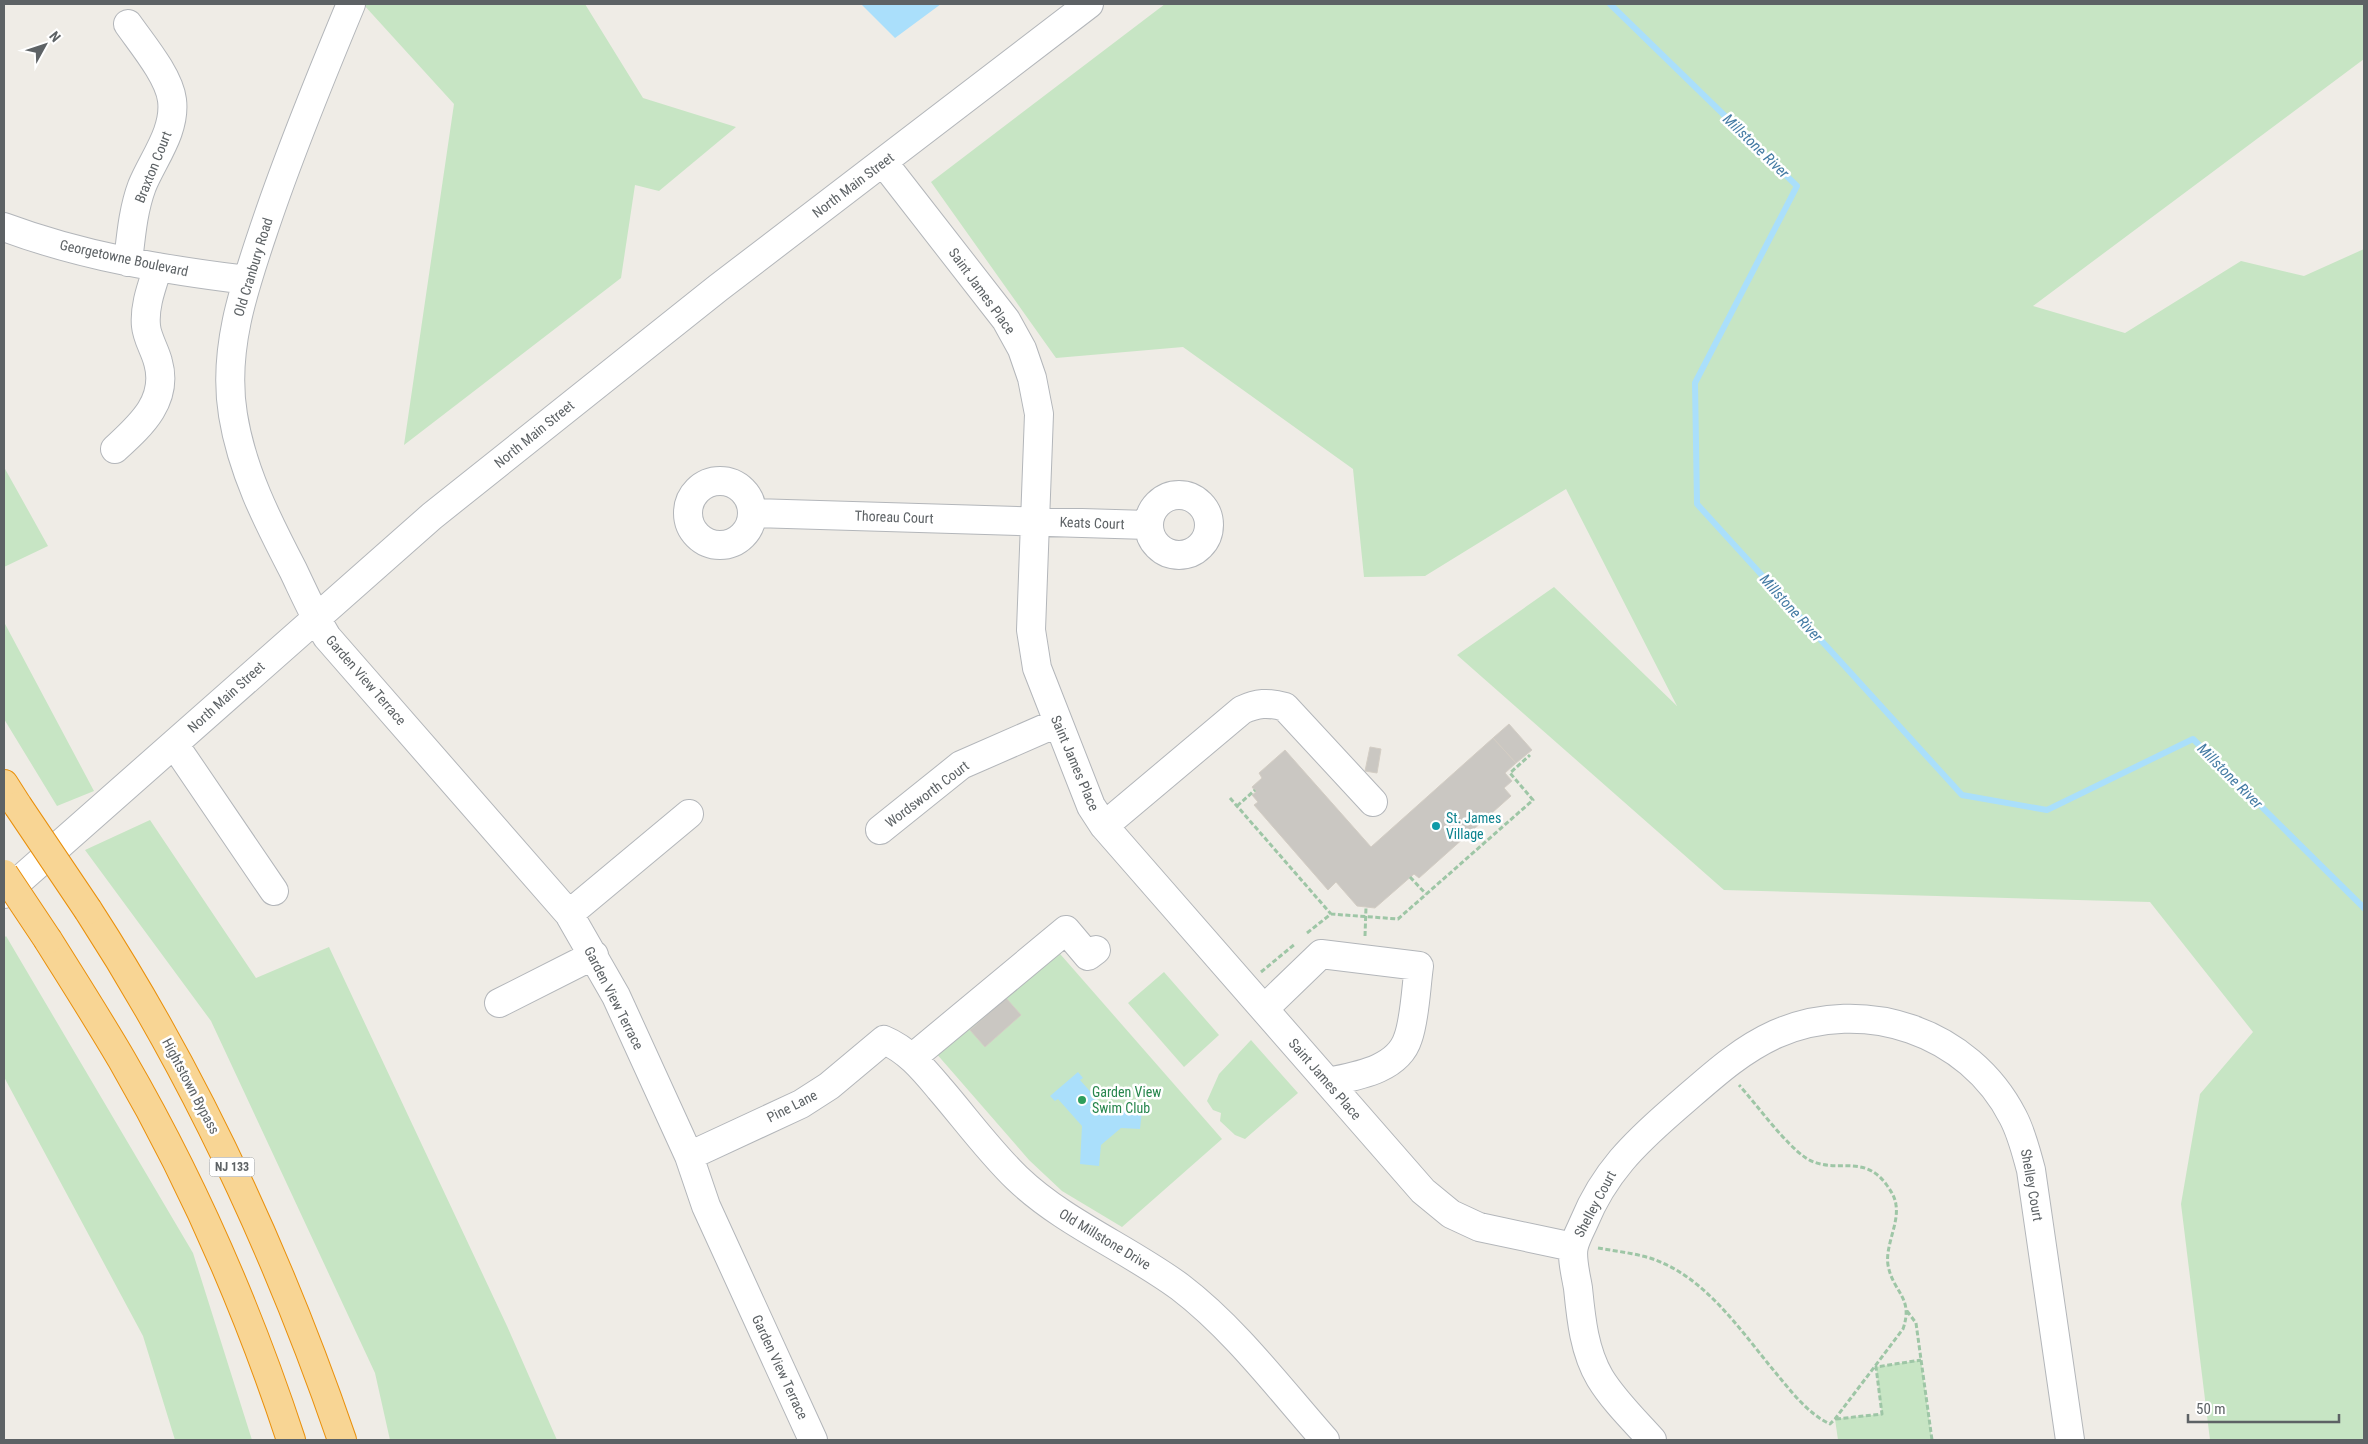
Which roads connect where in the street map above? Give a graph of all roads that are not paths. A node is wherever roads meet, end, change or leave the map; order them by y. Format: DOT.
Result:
graph roads {
  1 [pos="351,4"];
  2 [pos="1089,4"];
  3 [pos="128,24"];
  4 [pos="883,162"];
  5 [pos="4,227"];
  6 [pos="128,262"];
  7 [pos="158,266"];
  8 [pos="247,280"];
  9 [pos="115,449"];
  10 [pos="752,513"];
  11 [pos="1036,521"];
  12 [pos="1148,525"];
  13 [pos="315,618"];
  14 [pos="1058,723"];
  15 [pos="174,744"];
  16 [pos="11,795"];
  17 [pos="1373,802"];
  18 [pos="689,814"];
  19 [pos="1104,826"];
  20 [pos="880,830"];
  21 [pos="4,874"];
  22 [pos="274,891"];
  23 [pos="4,894"];
  24 [pos="569,914"];
  25 [pos="1096,950"];
  26 [pos="594,955"];
  27 [pos="499,1002"];
  28 [pos="1264,1009"];
  29 [pos="884,1040"];
  30 [pos="912,1058"];
  31 [pos="1328,1082"];
  32 [pos="689,1156"];
  33 [pos="1585,1247"];
  34 [pos="291,1440"];
  35 [pos="342,1440"];
  36 [pos="813,1440"];
  37 [pos="1325,1440"];
  38 [pos="1652,1440"];
  39 [pos="2070,1440"];
  1 -- 8 [label="street, Old Cranbury Road"];
  2 -- 4 [label="street, North Main Street"];
  3 -- 6 [label="street, Braxton Court"];
  4 -- 11 [label="street, Saint James Place"];
  4 -- 13 [label="street, North Main Street"];
  5 -- 6 [label="street, Georgetowne Boulevard"];
  6 -- 7 [label="street, Georgetowne Boulevard"];
  7 -- 8 [label="street, Georgetowne Boulevard"];
  7 -- 9 [label="street"];
  8 -- 13 [label="street, Old Cranbury Road"];
  10 -- 11 [label="street, Thoreau Court"];
  11 -- 12 [label="street, Keats Court"];
  11 -- 14 [label="street, Saint James Place"];
  13 -- 15 [label="street, North Main Street"];
  13 -- 24 [label="street, Garden View Terrace"];
  14 -- 19 [label="street, Saint James Place"];
  14 -- 20 [label="street, Wordsworth Court"];
  15 -- 22 [label="street"];
  15 -- 23 [label="street, North Main Street"];
  16 -- 35 [label="highway, Hightstown Bypass / NJ 133, bridge"];
  17 -- 19 [label="street"];
  18 -- 24 [label="street"];
  19 -- 28 [label="street, Saint James Place"];
  21 -- 34 [label="highway, bridge"];
  24 -- 26 [label="street, Garden View Terrace"];
  25 -- 30 [label="street"];
  26 -- 27 [label="street"];
  26 -- 32 [label="street, Garden View Terrace"];
  28 -- 31 [label="street, Saint James Place"];
  28 -- 31 [label="street"];
  29 -- 30 [label="street, Old Millstone Drive"];
  29 -- 32 [label="street, Pine Lane"];
  30 -- 37 [label="street, Old Millstone Drive"];
  31 -- 33 [label="street, Saint James Place"];
  32 -- 36 [label="street, Garden View Terrace"];
  33 -- 38 [label="street"];
  33 -- 39 [label="street, Shelley Court"];
}
